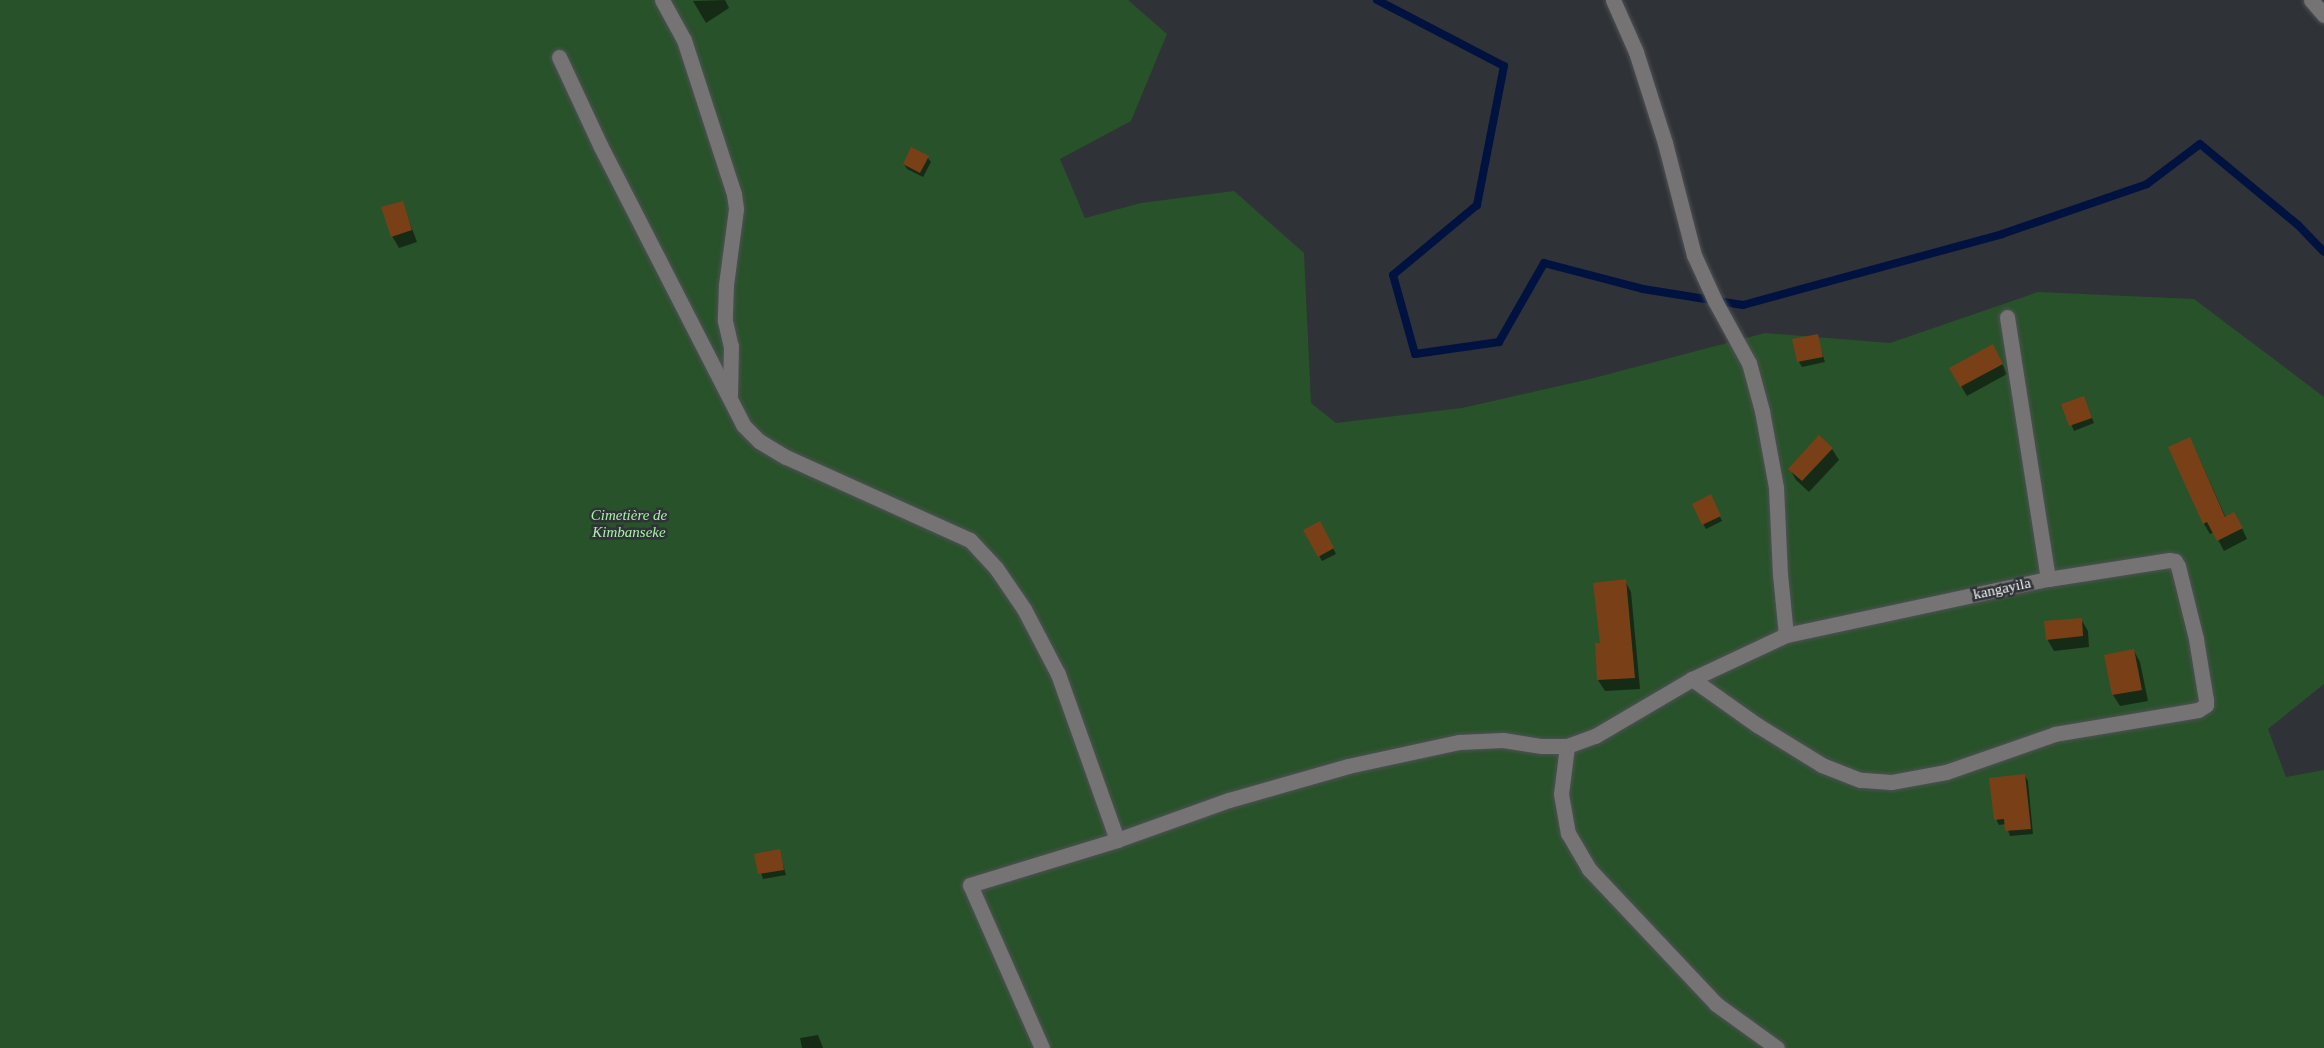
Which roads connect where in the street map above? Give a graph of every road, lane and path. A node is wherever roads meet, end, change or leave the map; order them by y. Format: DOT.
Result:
graph roads {
  1 [pos="662,0"];
  2 [pos="1613,0"];
  3 [pos="2311,0"];
  4 [pos="2324,15"];
  5 [pos="559,57"];
  6 [pos="2007,316"];
  7 [pos="730,398"];
  8 [pos="2048,579"];
  9 [pos="1786,635"];
  10 [pos="1692,679"];
  11 [pos="1567,746"];
  12 [pos="1117,840"];
  13 [pos="1042,1048"];
  14 [pos="1777,1048"];
  1 -- 7 [label="street"];
  2 -- 9 [label="street"];
  3 -- 4 [label="street"];
  5 -- 7 [label="street"];
  6 -- 8 [label="street"];
  7 -- 12 [label="street"];
  8 -- 9 [label="street, kangayila"];
  8 -- 10 [label="street, kangayila"];
  9 -- 10 [label="street, kangayila"];
  10 -- 11 [label="street, kangayila"];
  11 -- 12 [label="street"];
  11 -- 14 [label="street"];
  12 -- 13 [label="street"];
}
